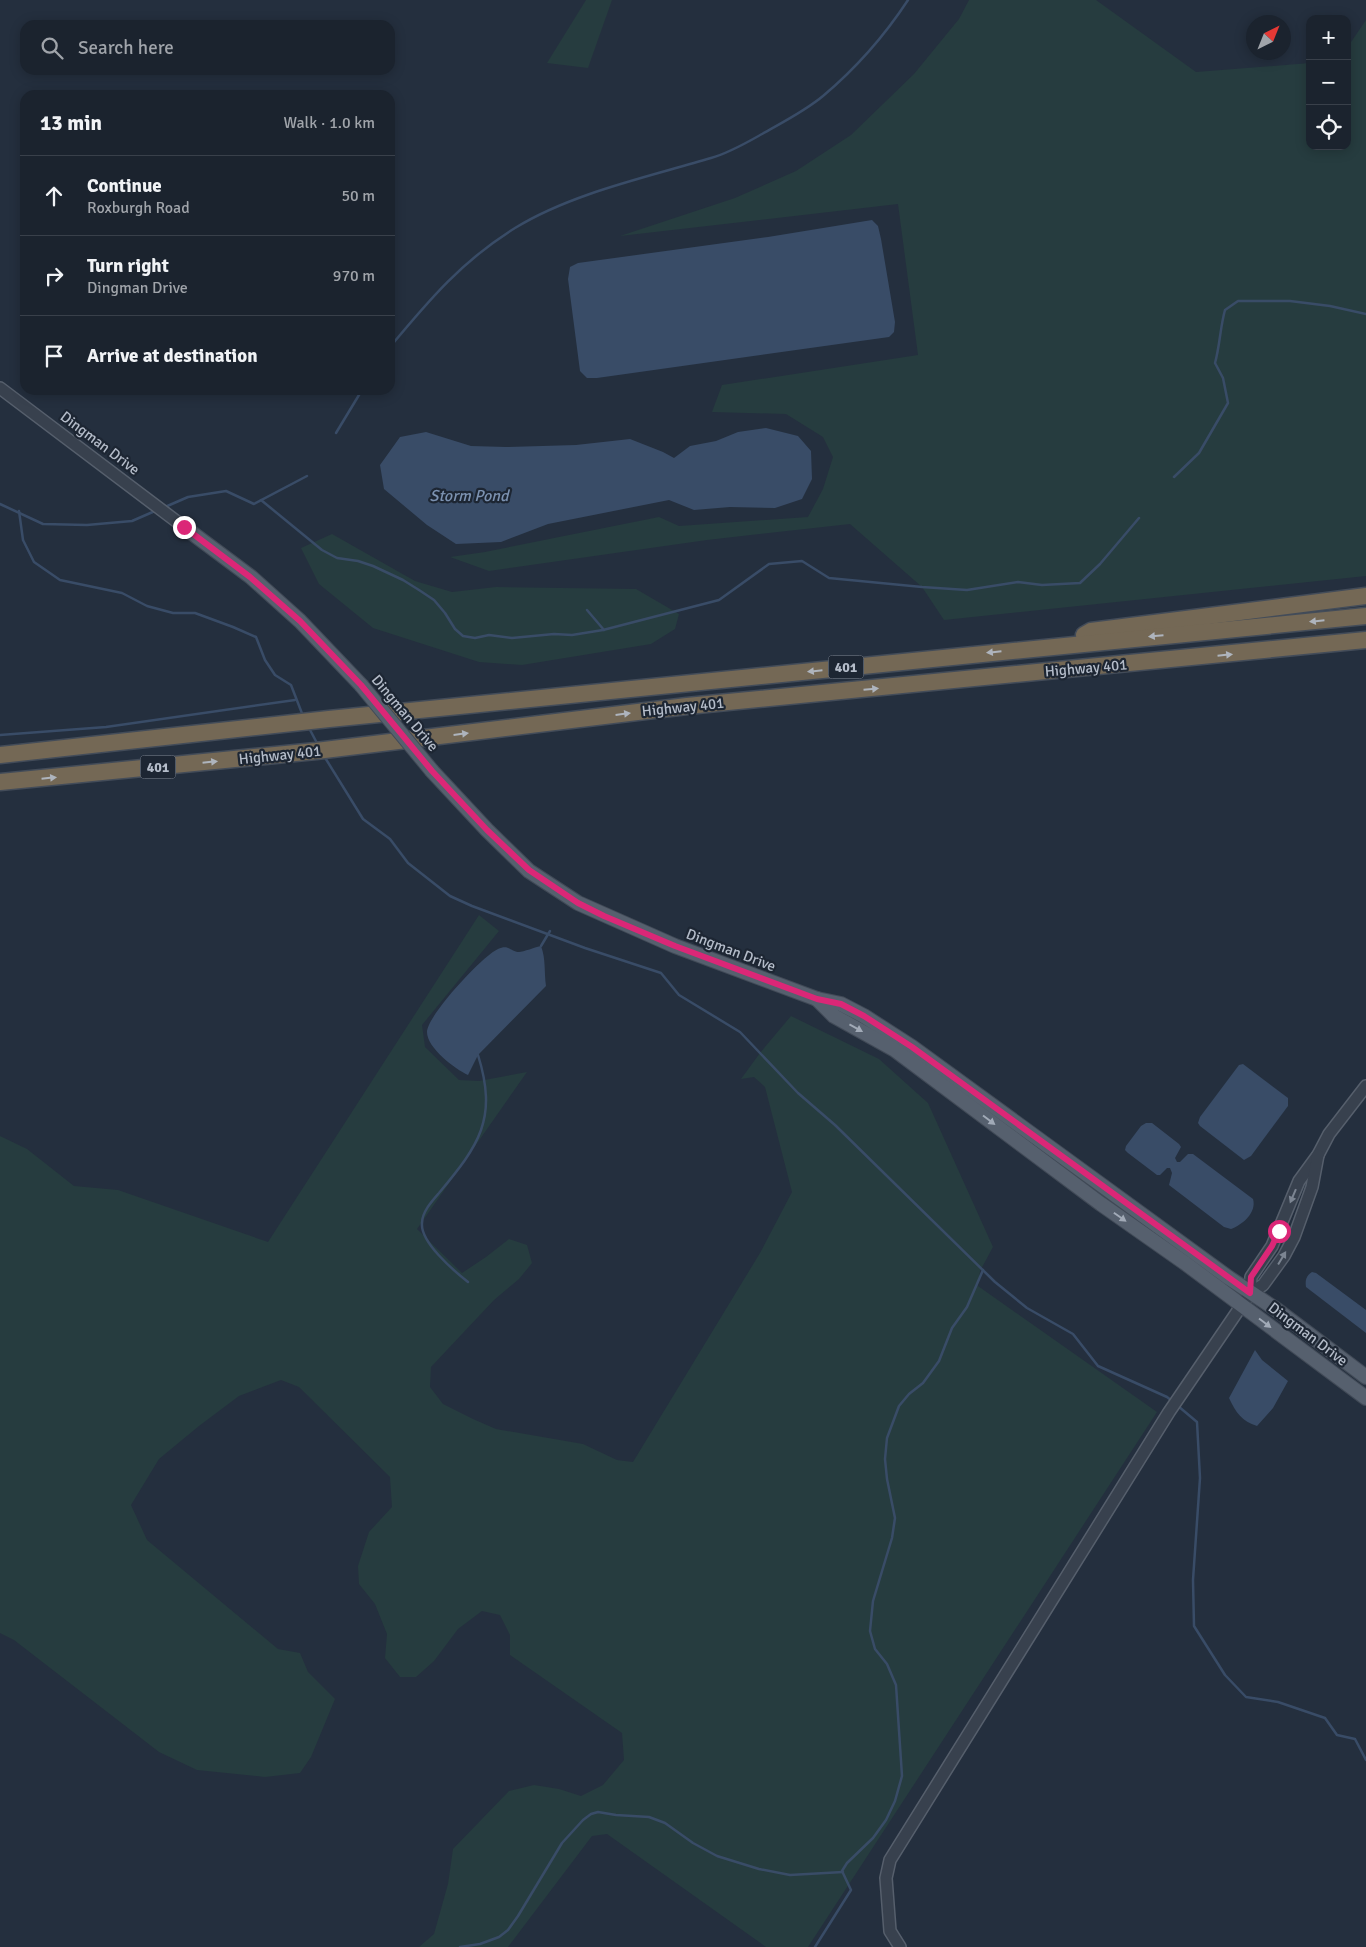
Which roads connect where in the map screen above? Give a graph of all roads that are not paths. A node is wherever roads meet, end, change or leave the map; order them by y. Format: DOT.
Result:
graph roads {
  1 [pos="0,388"];
  2 [pos="184,527"];
  3 [pos="1366,596"];
  4 [pos="1366,616"];
  5 [pos="1366,640"];
  6 [pos="1065,644"];
  7 [pos="0,755"];
  8 [pos="0,782"];
  9 [pos="817,999"];
  10 [pos="1366,1086"];
  11 [pos="1318,1155"];
  12 [pos="1250,1293"];
  13 [pos="1242,1306"];
  14 [pos="1366,1377"];
  15 [pos="1366,1398"];
  16 [pos="900,1947"];
  1 -- 2 [label="street, Dingman Drive"];
  2 -- 9 [label="main road, Dingman Drive, bridge"];
  3 -- 6 [label="highway"];
  4 -- 6 [label="highway, Highway 401 / 401, one-way"];
  8 -- 5 [label="highway, Highway 401 / 401, one-way"];
  6 -- 7 [label="highway, Highway 401 / 401, one-way"];
  9 -- 12 [label="main road, Dingman Drive"];
  9 -- 13 [label="main road, Dingman Drive, one-way"];
  10 -- 11 [label="street"];
  11 -- 12 [label="street, one-way"];
  12 -- 11 [label="street, one-way"];
  12 -- 13 [label="street"];
  12 -- 14 [label="main road, Dingman Drive"];
  13 -- 15 [label="main road, Dingman Drive, one-way"];
  13 -- 16 [label="street"];
}
